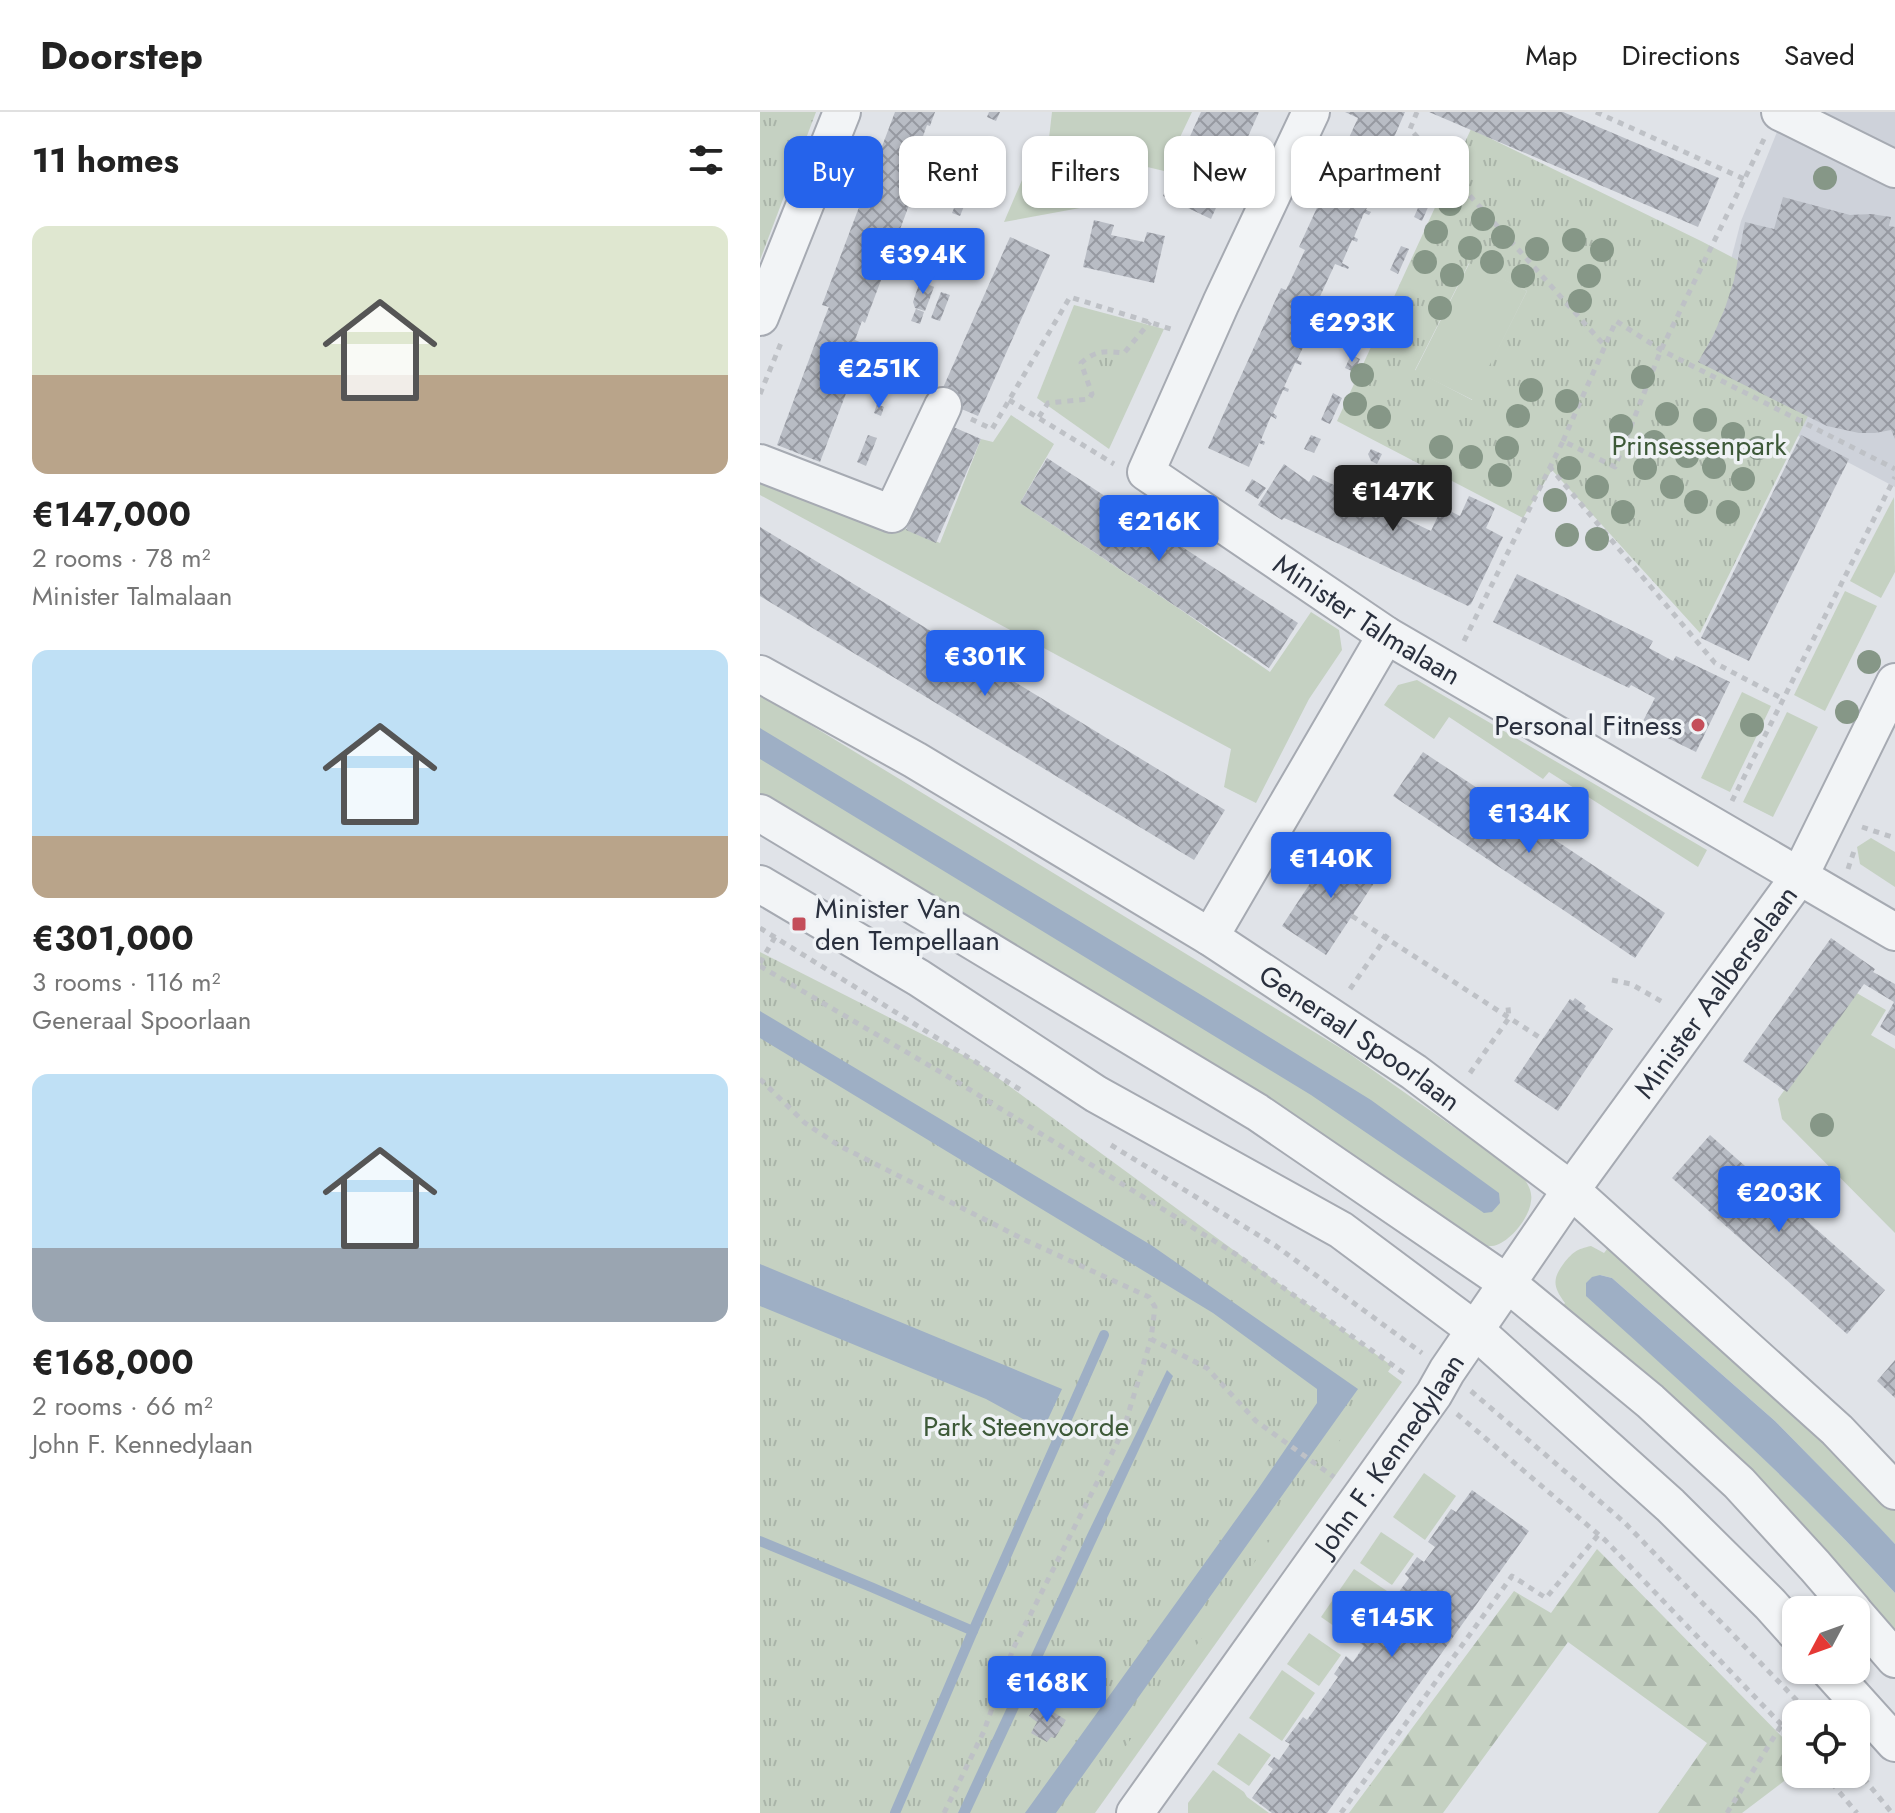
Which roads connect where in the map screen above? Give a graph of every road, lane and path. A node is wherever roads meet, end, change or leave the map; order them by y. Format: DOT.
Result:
graph roads {
  1 [pos="842,112"];
  2 [pos="1311,112"];
  3 [pos="1417,112"];
  4 [pos="1596,112"];
  5 [pos="1772,126"];
  6 [pos="1895,169"];
  7 [pos="1745,180"];
  8 [pos="760,317"];
  9 [pos="1150,322"];
  10 [pos="1171,329"];
  11 [pos="1605,346"];
  12 [pos="1661,350"];
  13 [pos="1009,400"];
  14 [pos="943,406"];
  15 [pos="1039,417"];
  16 [pos="1563,441"];
  17 [pos="760,463"];
  18 [pos="1549,466"];
  19 [pos="1895,469"];
  20 [pos="1125,472"];
  21 [pos="1895,477"];
  22 [pos="1386,635"];
  23 [pos="1449,671"];
  24 [pos="760,674"];
  25 [pos="1895,682"];
  26 [pos="1783,699"];
  27 [pos="760,813"];
  28 [pos="1719,829"];
  29 [pos="1895,838"];
  30 [pos="1847,869"];
  31 [pos="1799,877"];
  32 [pos="760,884"];
  33 [pos="1352,916"];
  34 [pos="760,928"];
  35 [pos="1391,930"];
  36 [pos="1895,932"];
  37 [pos="775,937"];
  38 [pos="1210,937"];
  39 [pos="1386,938"];
  40 [pos="760,964"];
  41 [pos="1612,980"];
  42 [pos="1347,993"];
  43 [pos="1508,1007"];
  44 [pos="1670,1007"];
  45 [pos="1509,1018"];
  46 [pos="1542,1039"];
  47 [pos="1468,1075"];
  48 [pos="760,1079"];
  49 [pos="1036,1099"];
  50 [pos="1103,1140"];
  51 [pos="1571,1190"];
  52 [pos="1507,1283"];
  53 [pos="1475,1330"];
  54 [pos="1151,1339"];
  55 [pos="1441,1383"];
  56 [pos="1315,1462"];
  57 [pos="1895,1491"];
  58 [pos="1599,1534"];
  59 [pos="1840,1596"];
  60 [pos="1782,1617"];
  61 [pos="1870,1630"];
  62 [pos="1895,1659"];
  63 [pos="1842,1684"];
  64 [pos="1798,1700"];
  65 [pos="1782,1724"];
  66 [pos="1895,1743"];
  67 [pos="1870,1786"];
  68 [pos="1836,1788"];
  69 [pos="944,1813"];
  70 [pos="1135,1813"];
  71 [pos="1341,1813"];
  72 [pos="1727,1813"];
  73 [pos="1857,1813"];
  74 [pos="1892,1813"];
  1 -- 8 [label="street"];
  2 -- 22 [label="street, Minister Talmalaan"];
  3 -- 11 [label="path"];
  4 -- 7 [label="path"];
  5 -- 6 [label="street"];
  5 -- 7 [label="path"];
  7 -- 12 [label="path"];
  9 -- 10 [label="path"];
  9 -- 13 [label="path"];
  9 -- 15 [label="path"];
  11 -- 12 [label="path"];
  11 -- 16 [label="path"];
  12 -- 16 [label="path"];
  12 -- 19 [label="path"];
  13 -- 14 [label="path"];
  13 -- 15 [label="path"];
  14 -- 17 [label="street"];
  15 -- 20 [label="path"];
  16 -- 18 [label="path"];
  18 -- 23 [label="path"];
  18 -- 26 [label="path"];
  21 -- 26 [label="path"];
  22 -- 23 [label="street, Minister Talmalaan"];
  22 -- 38 [label="street"];
  23 -- 28 [label="street, Minister Talmalaan"];
  24 -- 38 [label="street, Generaal Spoorlaan"];
  25 -- 31 [label="street, Minister Aalberselaan"];
  26 -- 28 [label="path"];
  27 -- 52 [label="street"];
  28 -- 31 [label="street, Minister Talmalaan"];
  29 -- 30 [label="path"];
  31 -- 36 [label="street, Minister Talmalaan"];
  31 -- 51 [label="street, Minister Aalberselaan"];
  32 -- 53 [label="street"];
  33 -- 39 [label="path"];
  34 -- 37 [label="path"];
  35 -- 39 [label="path"];
  37 -- 40 [label="path"];
  37 -- 49 [label="path"];
  38 -- 51 [label="street, Generaal Spoorlaan"];
  39 -- 42 [label="path"];
  39 -- 45 [label="path"];
  40 -- 55 [label="path"];
  41 -- 44 [label="path"];
  43 -- 45 [label="path"];
  45 -- 46 [label="path"];
  45 -- 47 [label="path"];
  48 -- 54 [label="path"];
  50 -- 55 [label="path"];
  51 -- 52 [label="street, Minister Aalberselaan"];
  51 -- 57 [label="street, Generaal Spoorlaan"];
  52 -- 53 [label="street, John F. Kennedylaan"];
  52 -- 59 [label="street"];
  53 -- 55 [label="street, John F. Kennedylaan"];
  53 -- 60 [label="street"];
  54 -- 56 [label="path"];
  54 -- 69 [label="path"];
  55 -- 58 [label="path"];
  55 -- 64 [label="path"];
  55 -- 70 [label="street, John F. Kennedylaan"];
  58 -- 65 [label="path"];
  58 -- 71 [label="path"];
  61 -- 62 [label="street"];
  63 -- 66 [label="street"];
  65 -- 72 [label="path"];
  67 -- 74 [label="path"];
  68 -- 73 [label="path"];
}
